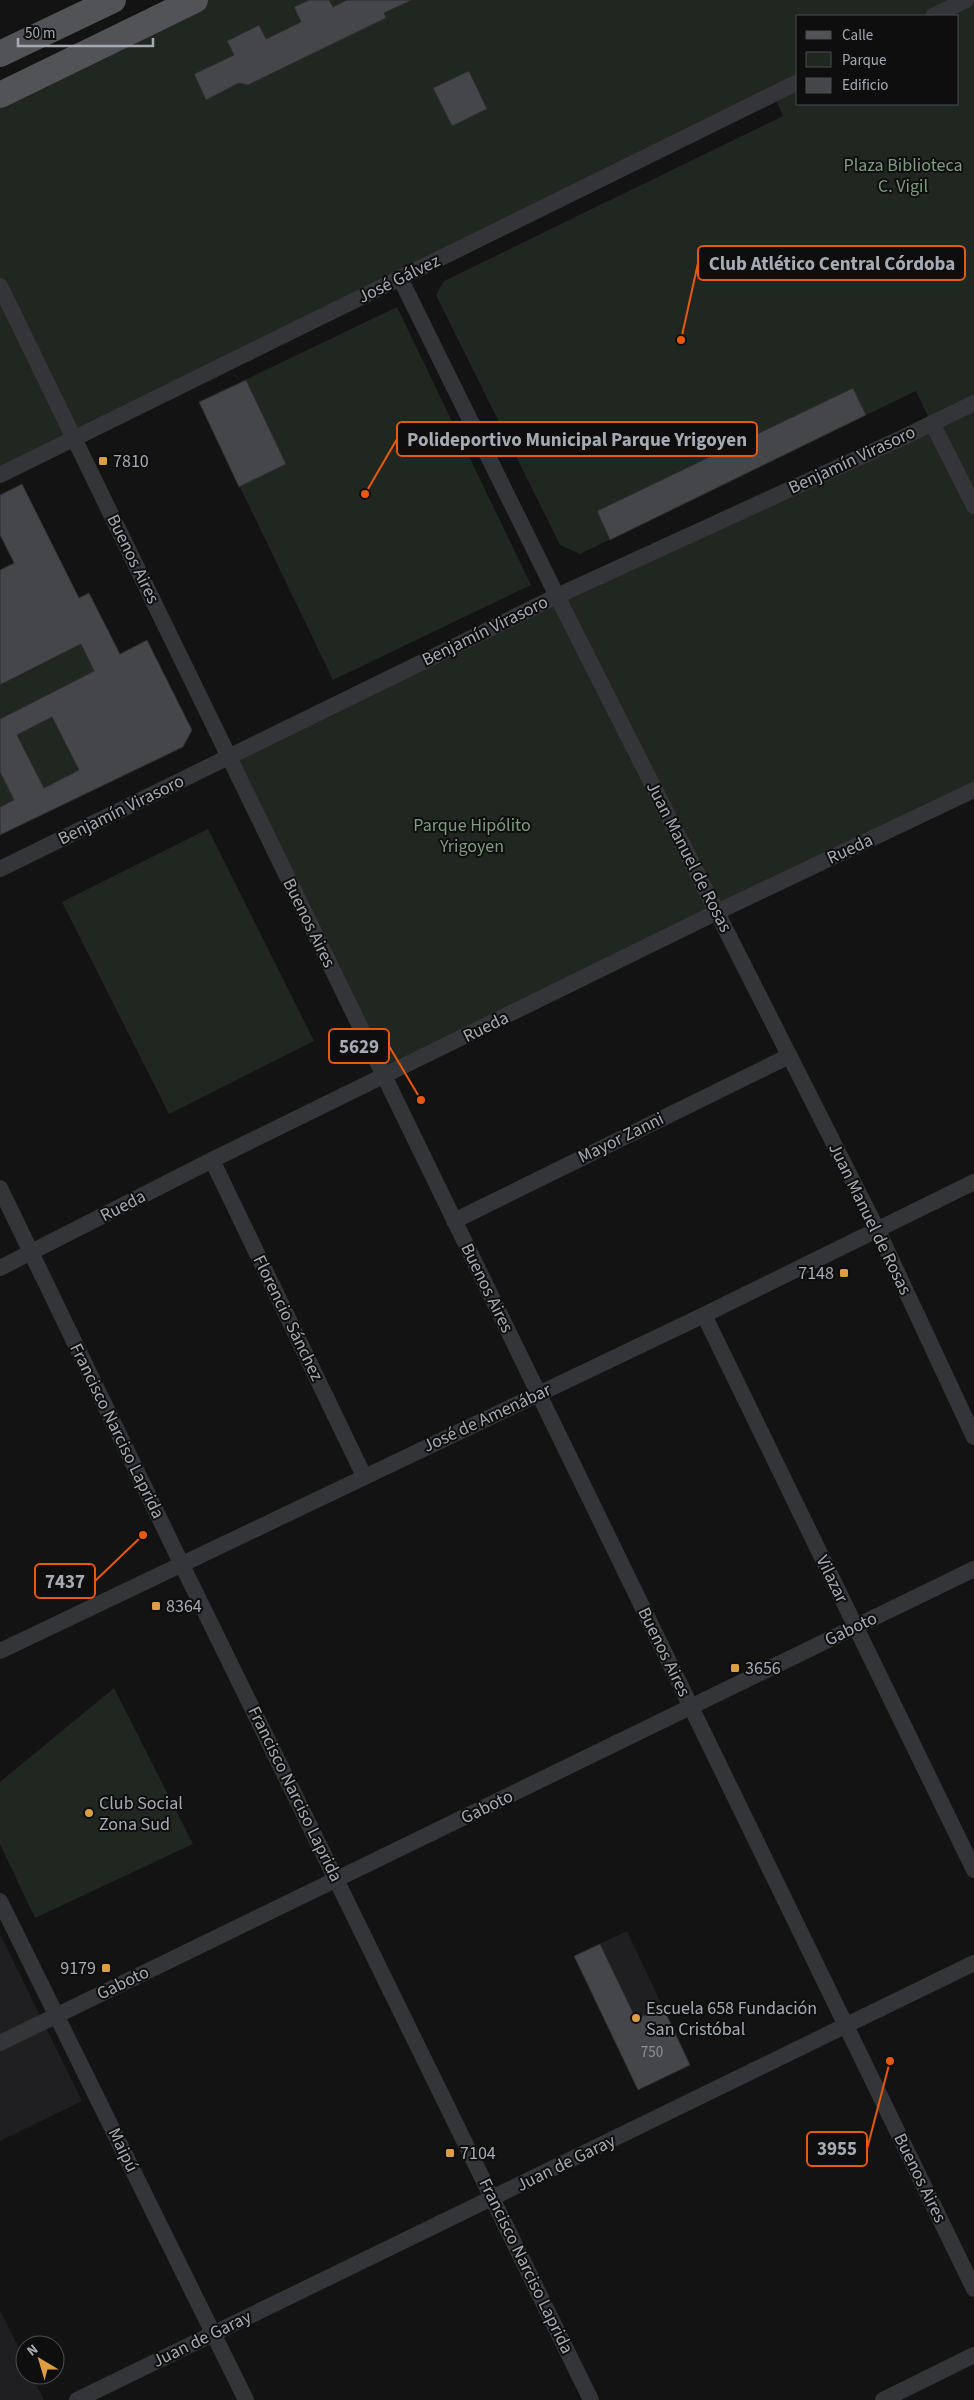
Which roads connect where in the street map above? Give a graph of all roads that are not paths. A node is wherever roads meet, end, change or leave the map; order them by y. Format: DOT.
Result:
graph roads {
  1 [pos="113,0"];
  2 [pos="194,0"];
  3 [pos="966,0"];
  4 [pos="934,15"];
  5 [pos="0,54"];
  6 [pos="796,83"];
  7 [pos="0,95"];
  8 [pos="400,278"];
  9 [pos="0,286"];
  10 [pos="974,402"];
  11 [pos="932,423"];
  12 [pos="75,438"];
  13 [pos="0,475"];
  14 [pos="974,506"];
  15 [pos="557,596"];
  16 [pos="228,758"];
  17 [pos="974,790"];
  18 [pos="0,869"];
  19 [pos="717,912"];
  20 [pos="789,1056"];
  21 [pos="384,1077"];
  22 [pos="212,1160"];
  23 [pos="974,1182"];
  24 [pos="0,1188"];
  25 [pos="454,1221"];
  26 [pos="877,1230"];
  27 [pos="31,1252"];
  28 [pos="0,1268"];
  29 [pos="704,1315"];
  30 [pos="539,1394"];
  31 [pos="974,1437"];
  32 [pos="364,1476"];
  33 [pos="181,1563"];
  34 [pos="974,1569"];
  35 [pos="856,1627"];
  36 [pos="0,1651"];
  37 [pos="691,1707"];
  38 [pos="974,1870"];
  39 [pos="338,1880"];
  40 [pos="0,1901"];
  41 [pos="974,1963"];
  42 [pos="57,2015"];
  43 [pos="846,2025"];
  44 [pos="0,2042"];
  45 [pos="493,2199"];
  46 [pos="974,2289"];
  47 [pos="212,2334"];
  48 [pos="974,2355"];
  49 [pos="77,2400"];
  50 [pos="246,2400"];
  51 [pos="591,2400"];
  52 [pos="883,2400"];
  1 -- 5 [label="main road"];
  2 -- 7 [label="main road"];
  3 -- 4 [label="street"];
  6 -- 8 [label="street, José Gálvez"];
  8 -- 12 [label="street, José Gálvez"];
  8 -- 15 [label="street, Juan Manuel de Rosas"];
  9 -- 12 [label="street, Buenos Aires"];
  10 -- 11 [label="street, Benjamín Virasoro"];
  11 -- 14 [label="street"];
  11 -- 15 [label="street, Benjamín Virasoro"];
  12 -- 13 [label="street, José Gálvez"];
  12 -- 16 [label="street, Buenos Aires"];
  15 -- 16 [label="street, Benjamín Virasoro"];
  15 -- 19 [label="street, Juan Manuel de Rosas"];
  16 -- 18 [label="street, Benjamín Virasoro"];
  16 -- 21 [label="street, Buenos Aires"];
  17 -- 19 [label="street, Rueda"];
  19 -- 20 [label="street, Juan Manuel de Rosas"];
  19 -- 21 [label="street, Rueda"];
  20 -- 25 [label="street, Mayor Zanni"];
  20 -- 26 [label="street, Juan Manuel de Rosas"];
  21 -- 22 [label="street, Rueda"];
  21 -- 25 [label="street, Buenos Aires"];
  22 -- 27 [label="street, Rueda"];
  22 -- 32 [label="street, Florencio Sánchez"];
  23 -- 26 [label="street, José de Amenábar"];
  24 -- 27 [label="street, Francisco Narciso Laprida"];
  25 -- 30 [label="street, Buenos Aires"];
  26 -- 29 [label="street, José de Amenábar"];
  26 -- 31 [label="street, Juan Manuel de Rosas"];
  27 -- 28 [label="street, Rueda"];
  27 -- 33 [label="street, Francisco Narciso Laprida"];
  29 -- 30 [label="street, José de Amenábar"];
  29 -- 35 [label="street, Vilazar"];
  30 -- 32 [label="street, José de Amenábar"];
  30 -- 37 [label="street, Buenos Aires"];
  32 -- 33 [label="street, José de Amenábar"];
  33 -- 36 [label="street, José de Amenábar"];
  33 -- 39 [label="street, Francisco Narciso Laprida"];
  34 -- 35 [label="street, Gaboto"];
  35 -- 37 [label="street, Gaboto"];
  35 -- 38 [label="street, Vilazar"];
  37 -- 39 [label="street, Gaboto"];
  37 -- 43 [label="street, Buenos Aires"];
  39 -- 42 [label="street, Gaboto"];
  39 -- 45 [label="street, Francisco Narciso Laprida"];
  40 -- 42 [label="street, Maipú"];
  41 -- 43 [label="street, Juan de Garay"];
  42 -- 44 [label="street, Gaboto"];
  42 -- 47 [label="street, Maipú"];
  43 -- 45 [label="street, Juan de Garay"];
  43 -- 46 [label="street, Buenos Aires"];
  45 -- 47 [label="street, Juan de Garay"];
  45 -- 51 [label="street, Francisco Narciso Laprida"];
  47 -- 49 [label="street, Juan de Garay"];
  47 -- 50 [label="street, Maipú"];
  48 -- 52 [label="street"];
}
